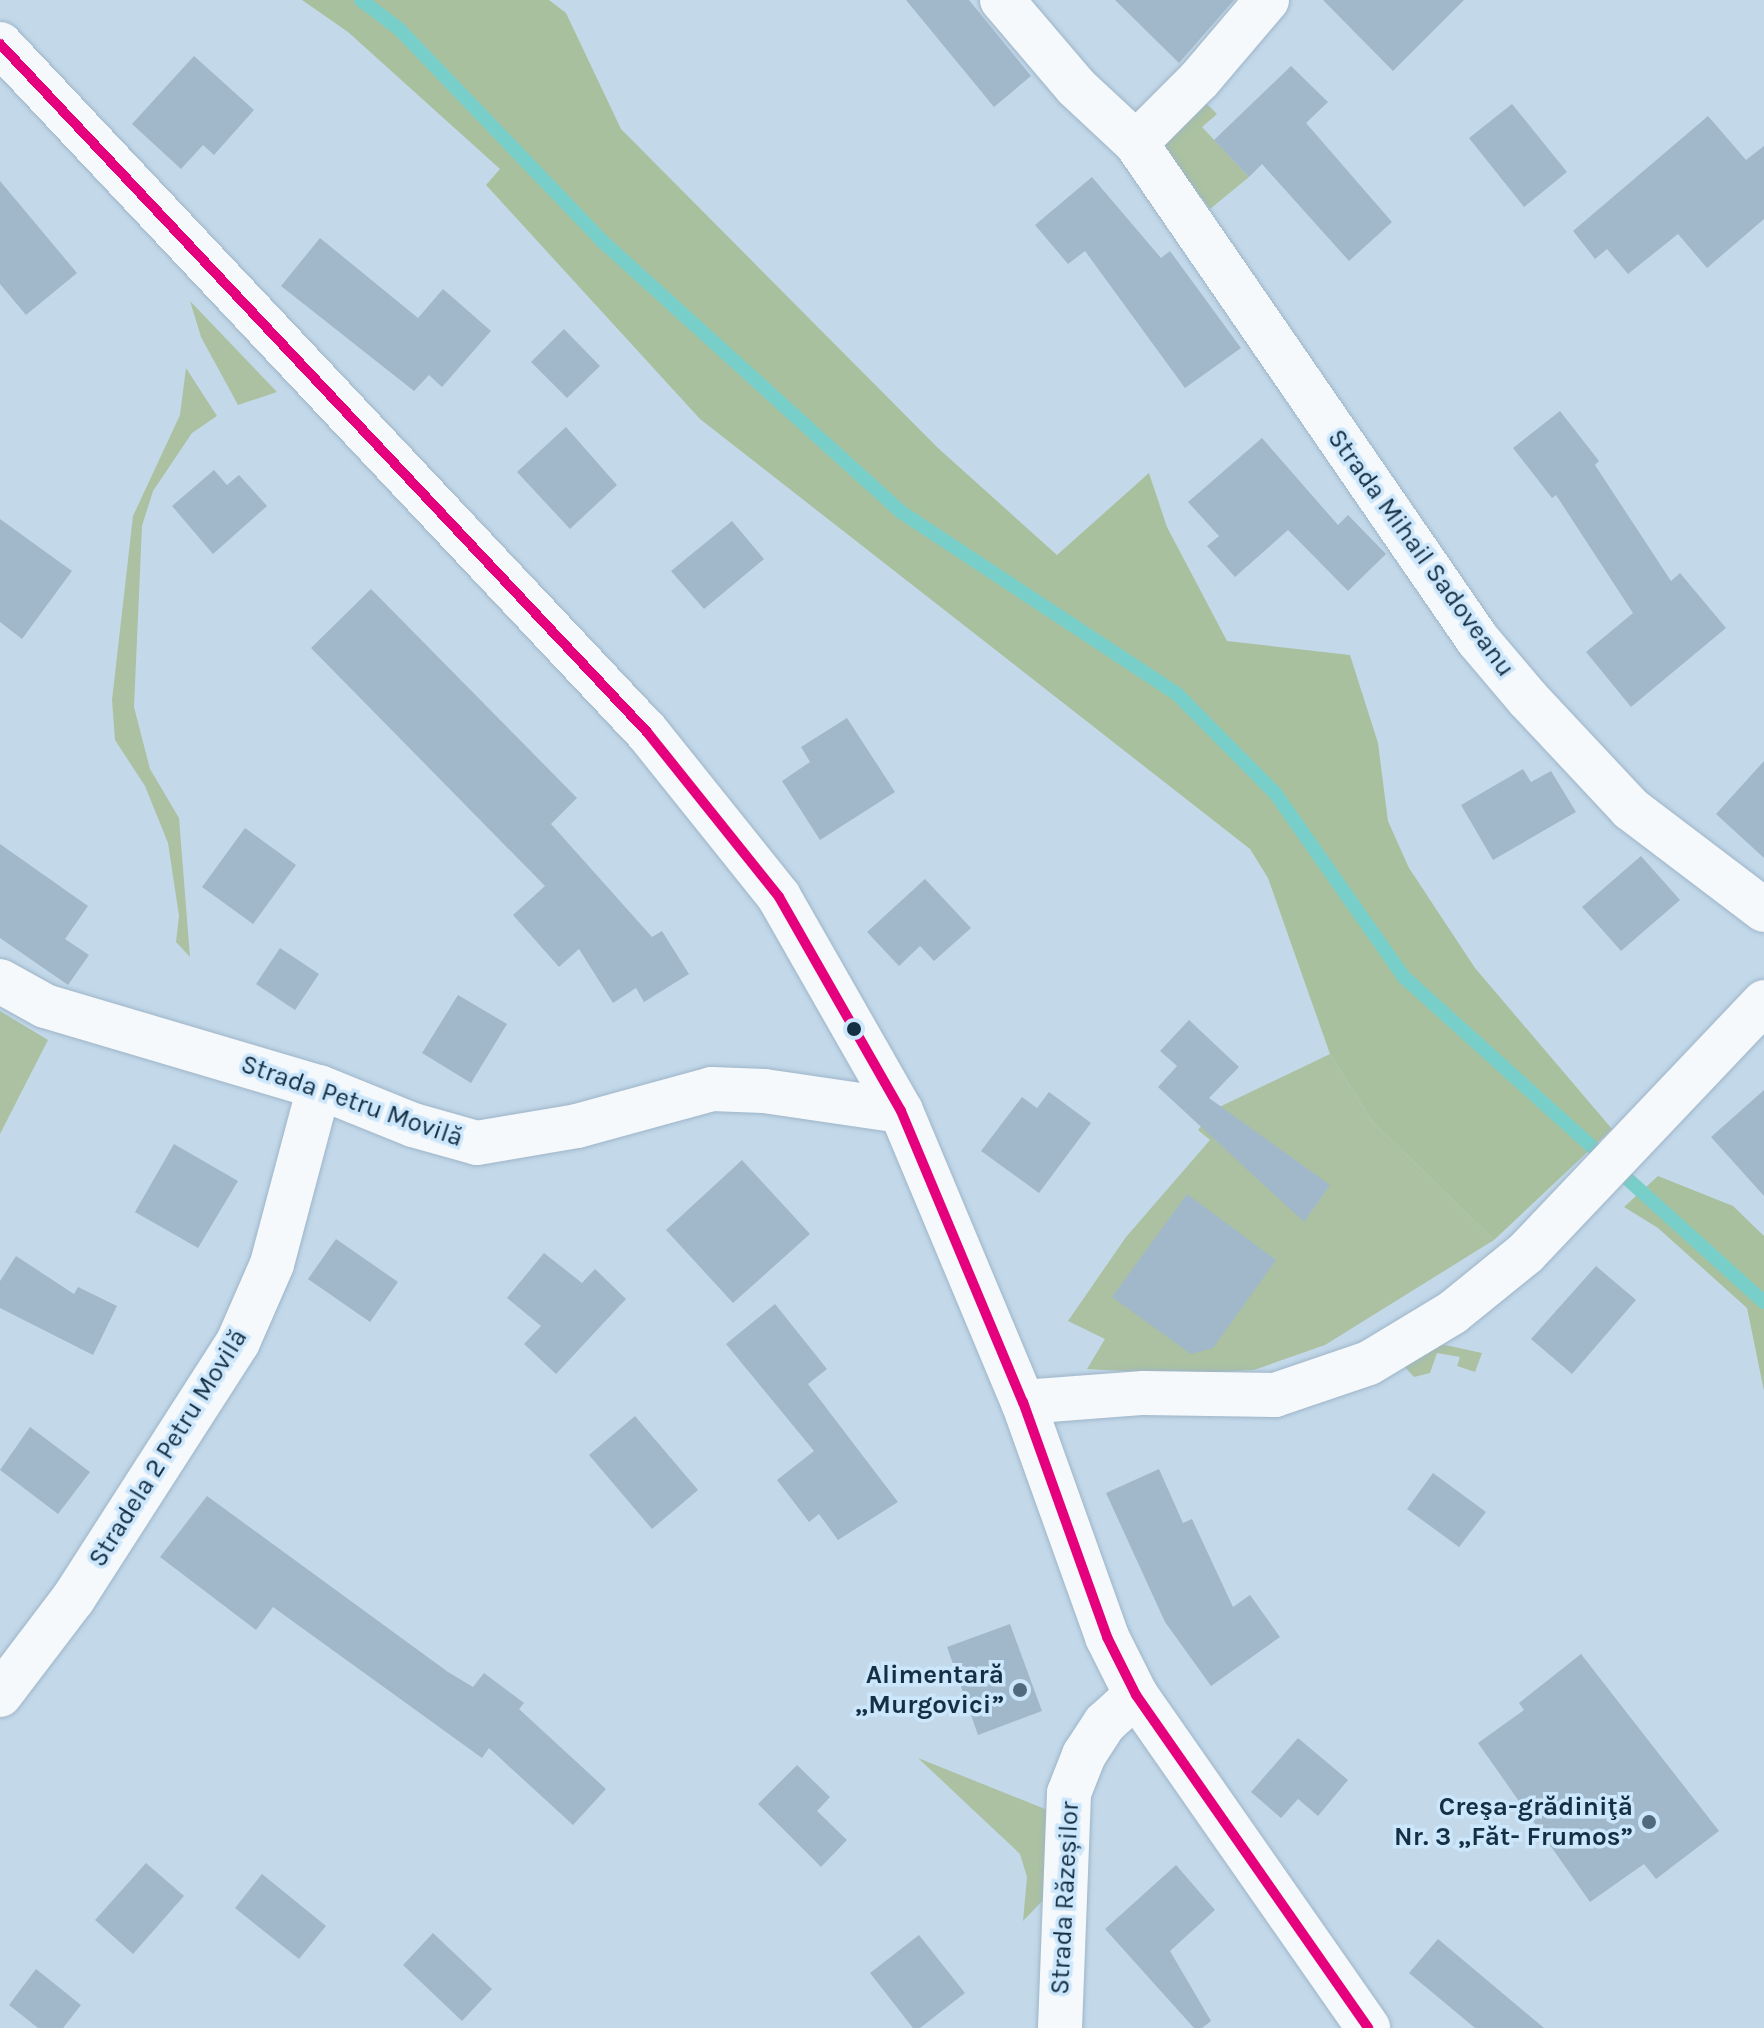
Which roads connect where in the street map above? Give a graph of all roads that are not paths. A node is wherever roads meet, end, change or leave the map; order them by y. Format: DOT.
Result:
graph roads {
  1 [pos="1002,0"];
  2 [pos="1267,0"];
  3 [pos="0,44"];
  4 [pos="1136,143"];
  5 [pos="1764,910"];
  6 [pos="0,981"];
  7 [pos="1764,1002"];
  8 [pos="319,1087"];
  9 [pos="901,1111"];
  10 [pos="1023,1402"];
  11 [pos="0,1695"];
  12 [pos="1136,1695"];
  13 [pos="1060,2028"];
  14 [pos="1368,2028"];
  1 -- 4 [label="street, Strada Mihail Sadoveanu"];
  2 -- 4 [label="street"];
  3 -- 9 [label="street"];
  4 -- 5 [label="street, Strada Mihail Sadoveanu"];
  6 -- 8 [label="street, Strada Petru Movilă"];
  7 -- 10 [label="street"];
  8 -- 9 [label="street, Strada Petru Movilă"];
  8 -- 11 [label="street, Stradela 2 Petru Movilă"];
  9 -- 10 [label="street"];
  10 -- 12 [label="street"];
  12 -- 13 [label="street, Strada Răzeșilor"];
  12 -- 14 [label="street"];
}
